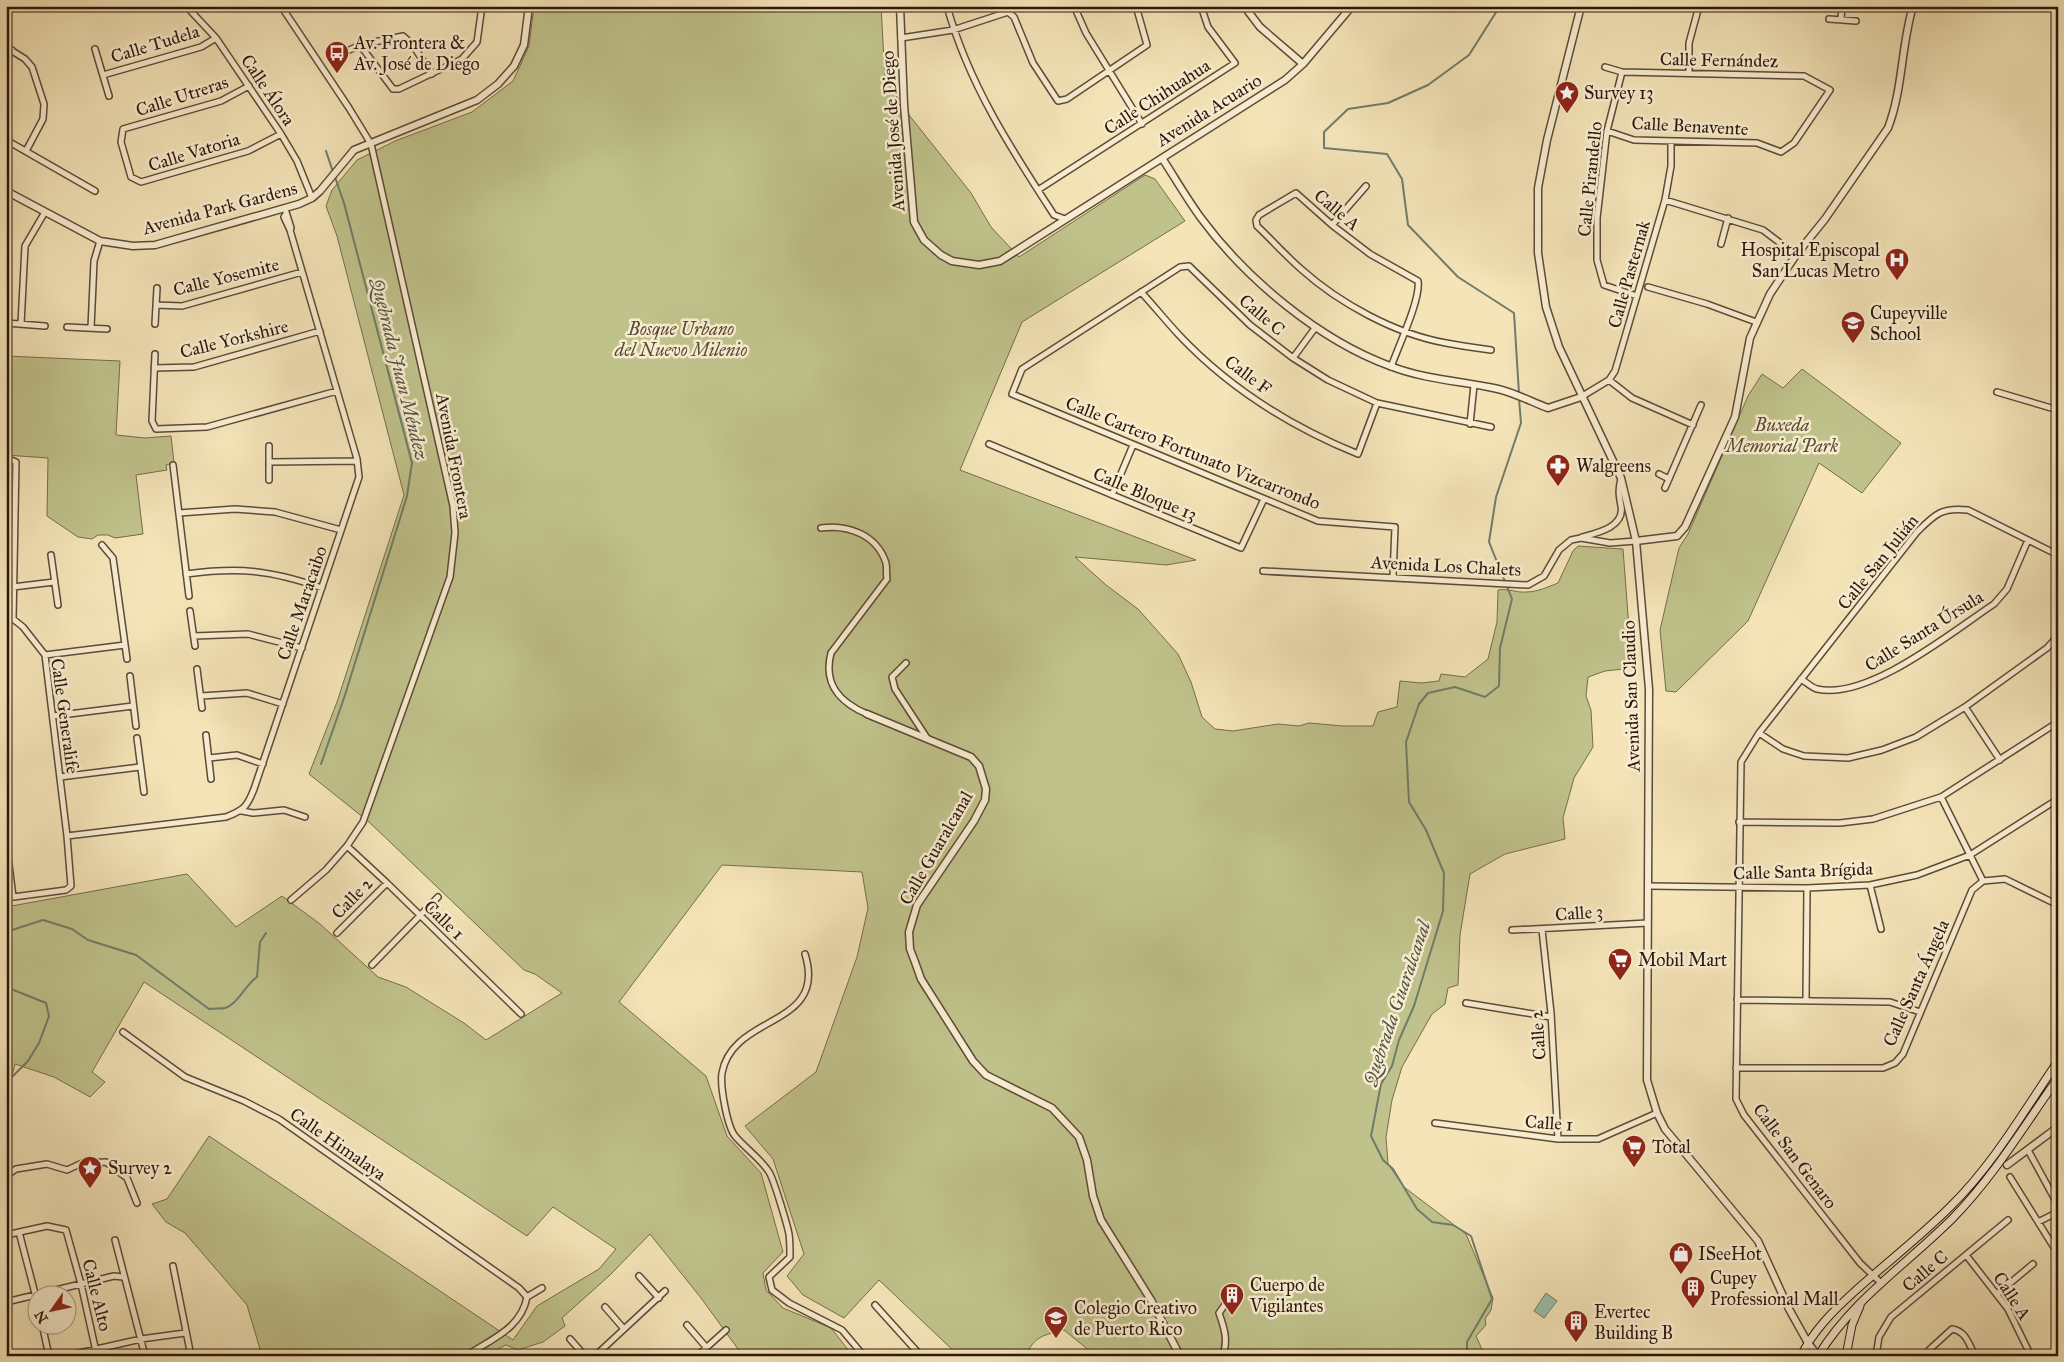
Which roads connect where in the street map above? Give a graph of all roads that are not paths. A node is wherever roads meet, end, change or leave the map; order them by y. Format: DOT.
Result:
graph roads {
  1 [pos="186,6"];
  2 [pos="281,6"];
  3 [pos="482,6"];
  4 [pos="530,6"];
  5 [pos="900,6"];
  6 [pos="947,6"];
  7 [pos="1074,6"];
  8 [pos="1136,6"];
  9 [pos="1201,6"];
  10 [pos="1244,6"];
  11 [pos="1352,6"];
  12 [pos="1580,6"];
  13 [pos="1699,6"];
  14 [pos="1842,6"];
  15 [pos="1913,6"];
  16 [pos="1829,18"];
  17 [pos="1841,19"];
  18 [pos="1856,21"];
  19 [pos="953,30"];
  20 [pos="216,38"];
  21 [pos="901,38"];
  22 [pos="360,45"];
  23 [pos="6,47"];
  24 [pos="95,49"];
  25 [pos="12,50"];
  26 [pos="345,52"];
  27 [pos="6,60"];
  28 [pos="1303,64"];
  29 [pos="1605,67"];
  30 [pos="1110,72"];
  31 [pos="1622,72"];
  32 [pos="1689,72"];
  33 [pos="432,74"];
  34 [pos="103,75"];
  35 [pos="249,86"];
  36 [pos="1830,90"];
  37 [pos="109,96"];
  38 [pos="1142,124"];
  39 [pos="122,129"];
  40 [pos="1607,131"];
  41 [pos="281,134"];
  42 [pos="6,140"];
  43 [pos="1671,142"];
  44 [pos="370,144"];
  45 [pos="26,151"];
  46 [pos="1162,158"];
  47 [pos="1366,186"];
  48 [pos="1038,190"];
  49 [pos="6,191"];
  50 [pos="95,191"];
  51 [pos="312,198"];
  52 [pos="1664,200"];
  53 [pos="285,211"];
  54 [pos="45,212"];
  55 [pos="1728,218"];
  56 [pos="1065,219"];
  57 [pos="1332,225"];
  58 [pos="100,241"];
  59 [pos="1721,244"];
  60 [pos="1796,255"];
  61 [pos="302,272"];
  62 [pos="157,288"];
  63 [pos="1648,288"];
  64 [pos="1141,292"];
  65 [pos="1637,296"];
  66 [pos="156,305"];
  67 [pos="1756,322"];
  68 [pos="6,323"];
  69 [pos="21,324"];
  70 [pos="155,324"];
  71 [pos="45,326"];
  72 [pos="68,327"];
  73 [pos="91,328"];
  74 [pos="1315,328"];
  75 [pos="107,329"];
  76 [pos="1405,330"];
  77 [pos="320,331"];
  78 [pos="1491,350"];
  79 [pos="155,354"];
  80 [pos="1040,357"];
  81 [pos="1293,358"];
  82 [pos="1391,367"];
  83 [pos="154,368"];
  84 [pos="1609,380"];
  85 [pos="1474,385"];
  86 [pos="337,391"];
  87 [pos="1998,392"];
  88 [pos="1581,397"];
  89 [pos="1377,403"];
  90 [pos="1701,405"];
  91 [pos="2058,410"];
  92 [pos="1470,424"];
  93 [pos="1692,425"];
  94 [pos="1491,427"];
  95 [pos="989,444"];
  96 [pos="1133,445"];
  97 [pos="269,446"];
  98 [pos="6,458"];
  99 [pos="357,461"];
  100 [pos="270,462"];
  101 [pos="173,464"];
  102 [pos="1659,474"];
  103 [pos="1621,478"];
  104 [pos="1669,479"];
  105 [pos="269,480"];
  106 [pos="1665,488"];
  107 [pos="1112,495"];
  108 [pos="1264,499"];
  109 [pos="179,513"];
  110 [pos="822,528"];
  111 [pos="341,530"];
  112 [pos="1581,538"];
  113 [pos="2028,540"];
  114 [pos="1636,541"];
  115 [pos="102,545"];
  116 [pos="51,555"];
  117 [pos="2058,555"];
  118 [pos="1263,571"];
  119 [pos="186,574"];
  120 [pos="1394,576"];
  121 [pos="54,582"];
  122 [pos="12,587"];
  123 [pos="322,588"];
  124 [pos="188,596"];
  125 [pos="58,605"];
  126 [pos="190,611"];
  127 [pos="13,619"];
  128 [pos="6,620"];
  129 [pos="194,636"];
  130 [pos="2058,636"];
  131 [pos="125,645"];
  132 [pos="195,646"];
  133 [pos="302,648"];
  134 [pos="45,656"];
  135 [pos="127,659"];
  136 [pos="906,663"];
  137 [pos="197,669"];
  138 [pos="130,676"];
  139 [pos="1801,679"];
  140 [pos="201,696"];
  141 [pos="283,704"];
  142 [pos="133,706"];
  143 [pos="1965,707"];
  144 [pos="202,708"];
  145 [pos="867,714"];
  146 [pos="52,716"];
  147 [pos="2058,722"];
  148 [pos="136,726"];
  149 [pos="1759,733"];
  150 [pos="206,735"];
  151 [pos="137,738"];
  152 [pos="927,739"];
  153 [pos="209,758"];
  154 [pos="2000,760"];
  155 [pos="263,764"];
  156 [pos="140,767"];
  157 [pos="60,777"];
  158 [pos="211,779"];
  159 [pos="144,792"];
  160 [pos="1942,797"];
  161 [pos="2058,799"];
  162 [pos="242,810"];
  163 [pos="305,817"];
  164 [pos="1738,822"];
  165 [pos="67,836"];
  166 [pos="6,841"];
  167 [pos="347,846"];
  168 [pos="1970,854"];
  169 [pos="1983,881"];
  170 [pos="387,882"];
  171 [pos="1870,885"];
  172 [pos="1649,886"];
  173 [pos="1738,887"];
  174 [pos="1807,888"];
  175 [pos="13,897"];
  176 [pos="438,897"];
  177 [pos="6,898"];
  178 [pos="291,900"];
  179 [pos="2058,905"];
  180 [pos="420,916"];
  181 [pos="1648,923"];
  182 [pos="1881,929"];
  183 [pos="1512,930"];
  184 [pos="1542,930"];
  185 [pos="337,933"];
  186 [pos="805,954"];
  187 [pos="372,965"];
  188 [pos="1806,999"];
  189 [pos="1737,1000"];
  190 [pos="1466,1003"];
  191 [pos="1920,1012"];
  192 [pos="521,1014"];
  193 [pos="1551,1017"];
  194 [pos="123,1032"];
  195 [pos="2058,1061"];
  196 [pos="1736,1068"];
  197 [pos="2058,1078"];
  198 [pos="1657,1113"];
  199 [pos="1434,1124"];
  200 [pos="2058,1127"];
  201 [pos="1558,1139"];
  202 [pos="2028,1150"];
  203 [pos="2007,1165"];
  204 [pos="6,1176"];
  205 [pos="2010,1177"];
  206 [pos="137,1203"];
  207 [pos="2058,1205"];
  208 [pos="2058,1212"];
  209 [pos="2008,1220"];
  210 [pos="2038,1222"];
  211 [pos="19,1232"];
  212 [pos="6,1235"];
  213 [pos="115,1240"];
  214 [pos="2052,1246"];
  215 [pos="1966,1255"];
  216 [pos="2033,1264"];
  217 [pos="173,1266"];
  218 [pos="1873,1274"];
  219 [pos="638,1276"];
  220 [pos="124,1277"];
  221 [pos="1880,1282"];
  222 [pos="32,1284"];
  223 [pos="81,1284"];
  224 [pos="78,1285"];
  225 [pos="542,1288"];
  226 [pos="665,1291"];
  227 [pos="1998,1294"];
  228 [pos="28,1297"];
  229 [pos="527,1297"];
  230 [pos="659,1298"];
  231 [pos="1864,1298"];
  232 [pos="6,1302"];
  233 [pos="1234,1302"];
  234 [pos="874,1305"];
  235 [pos="605,1307"];
  236 [pos="879,1311"];
  237 [pos="874,1316"];
  238 [pos="687,1325"];
  239 [pos="624,1329"];
  240 [pos="726,1330"];
  241 [pos="185,1332"];
  242 [pos="44,1334"];
  243 [pos="141,1339"];
  244 [pos="570,1339"];
  245 [pos="1808,1343"];
  246 [pos="706,1347"];
  247 [pos="95,1349"];
  248 [pos="49,1356"];
  249 [pos="66,1356"];
  250 [pos="97,1356"];
  251 [pos="145,1356"];
  252 [pos="191,1356"];
  253 [pos="466,1356"];
  254 [pos="585,1356"];
  255 [pos="594,1356"];
  256 [pos="696,1356"];
  257 [pos="864,1356"];
  258 [pos="921,1356"];
  259 [pos="1180,1356"];
  260 [pos="1222,1356"];
  261 [pos="1801,1356"];
  262 [pos="1818,1356"];
  263 [pos="1846,1356"];
  264 [pos="1876,1356"];
  265 [pos="1925,1356"];
  266 [pos="1975,1356"];
  267 [pos="2031,1356"];
  1 -- 20 [label="street, Calle Álora"];
  2 -- 44 [label="street, Avenida Frontera"];
  3 -- 33 [label="street"];
  4 -- 44 [label="street"];
  5 -- 21 [label="street, Avenida José de Diego"];
  6 -- 19 [label="street"];
  7 -- 30 [label="street"];
  8 -- 30 [label="street"];
  9 -- 38 [label="street, Calle Chihuahua"];
  10 -- 28 [label="street"];
  11 -- 28 [label="street, Avenida Acuario"];
  12 -- 88 [label="street, Avenida San Claudio"];
  13 -- 32 [label="street"];
  14 -- 17 [label="street"];
  15 -- 60 [label="street"];
  16 -- 17 [label="street"];
  17 -- 18 [label="street"];
  19 -- 21 [label="street"];
  19 -- 30 [label="street"];
  19 -- 48 [label="street"];
  20 -- 34 [label="street, Calle Tudela"];
  20 -- 35 [label="street, Calle Álora"];
  21 -- 56 [label="street, Avenida José de Diego"];
  22 -- 26 [label="street"];
  22 -- 33 [label="street"];
  22 -- 33 [label="street"];
  23 -- 25 [label="street"];
  24 -- 34 [label="street"];
  25 -- 27 [label="street"];
  25 -- 45 [label="street"];
  28 -- 46 [label="street, Avenida Acuario"];
  29 -- 31 [label="street, Calle Fernández"];
  30 -- 38 [label="street"];
  31 -- 32 [label="street, Calle Fernández"];
  31 -- 40 [label="street, Calle Pirandello"];
  32 -- 36 [label="street, Calle Fernández"];
  34 -- 37 [label="street"];
  35 -- 39 [label="street, Calle Utreras"];
  35 -- 41 [label="street, Calle Álora"];
  36 -- 43 [label="street, Calle Benavente"];
  38 -- 48 [label="street, Calle Chihuahua"];
  39 -- 41 [label="street, Calle Vatoria"];
  40 -- 43 [label="street, Calle Benavente"];
  40 -- 65 [label="street, Calle Pirandello"];
  41 -- 51 [label="street, Calle Álora"];
  42 -- 45 [label="street"];
  43 -- 52 [label="street, Calle Pasternak"];
  44 -- 51 [label="street, Avenida Park Gardens"];
  44 -- 167 [label="street, Avenida Frontera"];
  45 -- 50 [label="street"];
  46 -- 56 [label="street, Avenida Acuario"];
  46 -- 74 [label="street"];
  47 -- 57 [label="street"];
  48 -- 56 [label="street"];
  49 -- 54 [label="street, Avenida Park Gardens"];
  51 -- 53 [label="street, Avenida Park Gardens"];
  52 -- 55 [label="street"];
  52 -- 65 [label="street, Calle Pasternak"];
  53 -- 58 [label="street, Avenida Park Gardens"];
  53 -- 61 [label="street, Calle Maracaibo"];
  54 -- 58 [label="street, Avenida Park Gardens"];
  54 -- 69 [label="street"];
  55 -- 59 [label="street"];
  55 -- 60 [label="street"];
  57 -- 76 [label="street, Calle A"];
  57 -- 76 [label="street, Calle A"];
  58 -- 73 [label="street"];
  60 -- 67 [label="street"];
  61 -- 66 [label="street, Calle Yosemite"];
  61 -- 77 [label="street, Calle Maracaibo"];
  62 -- 66 [label="street, Calle Yosemite"];
  63 -- 67 [label="street"];
  64 -- 80 [label="street, Calle C"];
  64 -- 81 [label="street, Calle C"];
  64 -- 89 [label="street, Calle F"];
  65 -- 84 [label="street, Calle Pasternak"];
  66 -- 70 [label="street, Calle Yosemite"];
  67 -- 114 [label="street"];
  68 -- 69 [label="street"];
  69 -- 71 [label="street"];
  72 -- 73 [label="street"];
  73 -- 75 [label="street"];
  74 -- 81 [label="street"];
  74 -- 82 [label="street"];
  76 -- 78 [label="street, Calle A"];
  76 -- 82 [label="street, Calle A"];
  77 -- 83 [label="street, Calle Yorkshire"];
  77 -- 86 [label="street, Calle Maracaibo"];
  79 -- 83 [label="street, Calle Yorkshire"];
  80 -- 96 [label="street, Calle Cartero Fortunato Vizcarrondo"];
  81 -- 89 [label="street, Calle C"];
  82 -- 85 [label="street"];
  83 -- 86 [label="street, Calle Yorkshire"];
  84 -- 88 [label="street"];
  84 -- 93 [label="street"];
  85 -- 88 [label="street"];
  85 -- 92 [label="street"];
  86 -- 99 [label="street, Calle Maracaibo"];
  87 -- 91 [label="street"];
  88 -- 103 [label="street, Avenida San Claudio"];
  89 -- 92 [label="street, Calle C"];
  90 -- 93 [label="street"];
  92 -- 94 [label="street, Calle C"];
  93 -- 104 [label="street"];
  95 -- 107 [label="street, Calle Bloque 13"];
  96 -- 107 [label="street"];
  96 -- 108 [label="street, Calle Cartero Fortunato Vizcarrondo"];
  97 -- 100 [label="street"];
  98 -- 122 [label="street"];
  99 -- 100 [label="street"];
  99 -- 111 [label="street, Calle Maracaibo"];
  100 -- 105 [label="street"];
  101 -- 109 [label="street"];
  102 -- 104 [label="street"];
  103 -- 112 [label="street, Avenida Los Chalets"];
  103 -- 114 [label="street, Avenida San Claudio"];
  104 -- 106 [label="street"];
  107 -- 108 [label="street, Calle Bloque 13"];
  108 -- 120 [label="street, Calle Cartero Fortunato Vizcarrondo"];
  109 -- 111 [label="street"];
  109 -- 119 [label="street"];
  110 -- 145 [label="street, Calle Guaralcanal"];
  111 -- 123 [label="street, Calle Maracaibo"];
  112 -- 114 [label="street"];
  112 -- 120 [label="street, Avenida Los Chalets"];
  113 -- 117 [label="street, Calle San Julián"];
  113 -- 139 [label="street, Calle Santa Úrsula"];
  113 -- 139 [label="street, Calle San Julián"];
  114 -- 172 [label="street, Avenida San Claudio"];
  115 -- 131 [label="street"];
  116 -- 121 [label="street"];
  118 -- 120 [label="street, Avenida Los Chalets"];
  119 -- 123 [label="street"];
  119 -- 124 [label="street"];
  121 -- 122 [label="street"];
  121 -- 125 [label="street"];
  122 -- 127 [label="street"];
  123 -- 133 [label="street, Calle Maracaibo"];
  126 -- 129 [label="street"];
  127 -- 128 [label="street"];
  127 -- 134 [label="street, Calle Generalife"];
  129 -- 132 [label="street"];
  129 -- 133 [label="street"];
  130 -- 143 [label="street"];
  131 -- 134 [label="street"];
  131 -- 135 [label="street"];
  133 -- 141 [label="street, Calle Maracaibo"];
  134 -- 146 [label="street, Calle Generalife"];
  136 -- 152 [label="street"];
  137 -- 140 [label="street"];
  138 -- 142 [label="street"];
  139 -- 149 [label="street, Calle San Julián"];
  140 -- 141 [label="street"];
  140 -- 144 [label="street"];
  141 -- 155 [label="street, Calle Maracaibo"];
  142 -- 146 [label="street"];
  142 -- 148 [label="street"];
  143 -- 149 [label="street"];
  143 -- 154 [label="street"];
  145 -- 152 [label="street, Calle Guaralcanal"];
  146 -- 157 [label="street, Calle Generalife"];
  147 -- 154 [label="street"];
  149 -- 164 [label="street, Calle San Genaro"];
  150 -- 153 [label="street"];
  151 -- 156 [label="street"];
  152 -- 259 [label="street, Calle Guaralcanal"];
  153 -- 155 [label="street"];
  153 -- 158 [label="street"];
  154 -- 160 [label="street"];
  155 -- 162 [label="street, Calle Maracaibo"];
  156 -- 157 [label="street"];
  156 -- 159 [label="street"];
  157 -- 165 [label="street, Calle Generalife"];
  160 -- 164 [label="street"];
  160 -- 168 [label="street"];
  161 -- 168 [label="street, Calle Santa Brígida"];
  162 -- 163 [label="street"];
  162 -- 165 [label="street"];
  164 -- 173 [label="street, Calle San Genaro"];
  165 -- 175 [label="street, Calle Generalife"];
  166 -- 175 [label="street"];
  167 -- 170 [label="street, Calle 1"];
  167 -- 178 [label="street, Avenida Frontera"];
  168 -- 169 [label="street"];
  168 -- 171 [label="street, Calle Santa Brígida"];
  169 -- 179 [label="street"];
  169 -- 191 [label="street, Calle Santa Ángela"];
  170 -- 180 [label="street, Calle 1"];
  170 -- 185 [label="street, Calle 2"];
  171 -- 174 [label="street, Calle Santa Brígida"];
  171 -- 182 [label="street"];
  172 -- 173 [label="street, Calle Santa Brígida"];
  172 -- 181 [label="street, Avenida San Claudio"];
  173 -- 174 [label="street, Calle Santa Brígida"];
  173 -- 189 [label="street, Calle San Genaro"];
  174 -- 188 [label="street"];
  175 -- 177 [label="street"];
  176 -- 180 [label="street"];
  180 -- 187 [label="street"];
  180 -- 192 [label="street, Calle 1"];
  181 -- 184 [label="street, Calle 3"];
  181 -- 198 [label="street, Avenida San Claudio"];
  183 -- 184 [label="street, Calle 3"];
  184 -- 193 [label="street, Calle 2"];
  186 -- 257 [label="street"];
  188 -- 189 [label="street"];
  188 -- 191 [label="street"];
  189 -- 196 [label="street, Calle San Genaro"];
  190 -- 193 [label="street"];
  191 -- 196 [label="street, Calle Santa Ángela"];
  193 -- 201 [label="street, Calle 2"];
  194 -- 229 [label="street, Calle Himalaya"];
  195 -- 218 [label="main road"];
  196 -- 218 [label="street, Calle San Genaro"];
  197 -- 221 [label="main road"];
  198 -- 201 [label="street, Calle 1"];
  198 -- 245 [label="street, Avenida San Claudio"];
  199 -- 201 [label="street, Calle 1"];
  200 -- 202 [label="street"];
  202 -- 203 [label="street"];
  202 -- 207 [label="street"];
  204 -- 206 [label="street"];
  205 -- 210 [label="street"];
  208 -- 210 [label="street"];
  209 -- 215 [label="street, Calle C"];
  210 -- 214 [label="street"];
  211 -- 212 [label="street"];
  211 -- 222 [label="street"];
  211 -- 223 [label="street, Calle Alto"];
  213 -- 220 [label="street"];
  215 -- 227 [label="street, Calle A"];
  215 -- 264 [label="street, Calle C"];
  216 -- 227 [label="street"];
  217 -- 241 [label="street"];
  218 -- 221 [label="street, Calle San Genaro"];
  218 -- 245 [label="main road"];
  219 -- 230 [label="street"];
  220 -- 223 [label="street"];
  220 -- 243 [label="street"];
  221 -- 231 [label="main road"];
  223 -- 224 [label="street"];
  223 -- 247 [label="street, Calle Alto"];
  225 -- 229 [label="street"];
  226 -- 230 [label="street"];
  227 -- 267 [label="street, Calle A"];
  228 -- 232 [label="street"];
  229 -- 253 [label="street"];
  230 -- 239 [label="street"];
  231 -- 262 [label="main road"];
  231 -- 263 [label="main road"];
  233 -- 260 [label="street"];
  234 -- 236 [label="street"];
  235 -- 239 [label="street"];
  236 -- 237 [label="street"];
  236 -- 258 [label="street"];
  238 -- 246 [label="street"];
  239 -- 255 [label="street"];
  240 -- 246 [label="street"];
  241 -- 243 [label="street"];
  241 -- 252 [label="street"];
  242 -- 248 [label="street"];
  243 -- 247 [label="street"];
  243 -- 251 [label="street"];
  244 -- 254 [label="street"];
  245 -- 261 [label="main road"];
  245 -- 262 [label="street, Avenida San Claudio"];
  246 -- 256 [label="street"];
  247 -- 249 [label="street"];
  247 -- 250 [label="street, Calle Alto"];
  265 -- 266 [label="street"];
}
